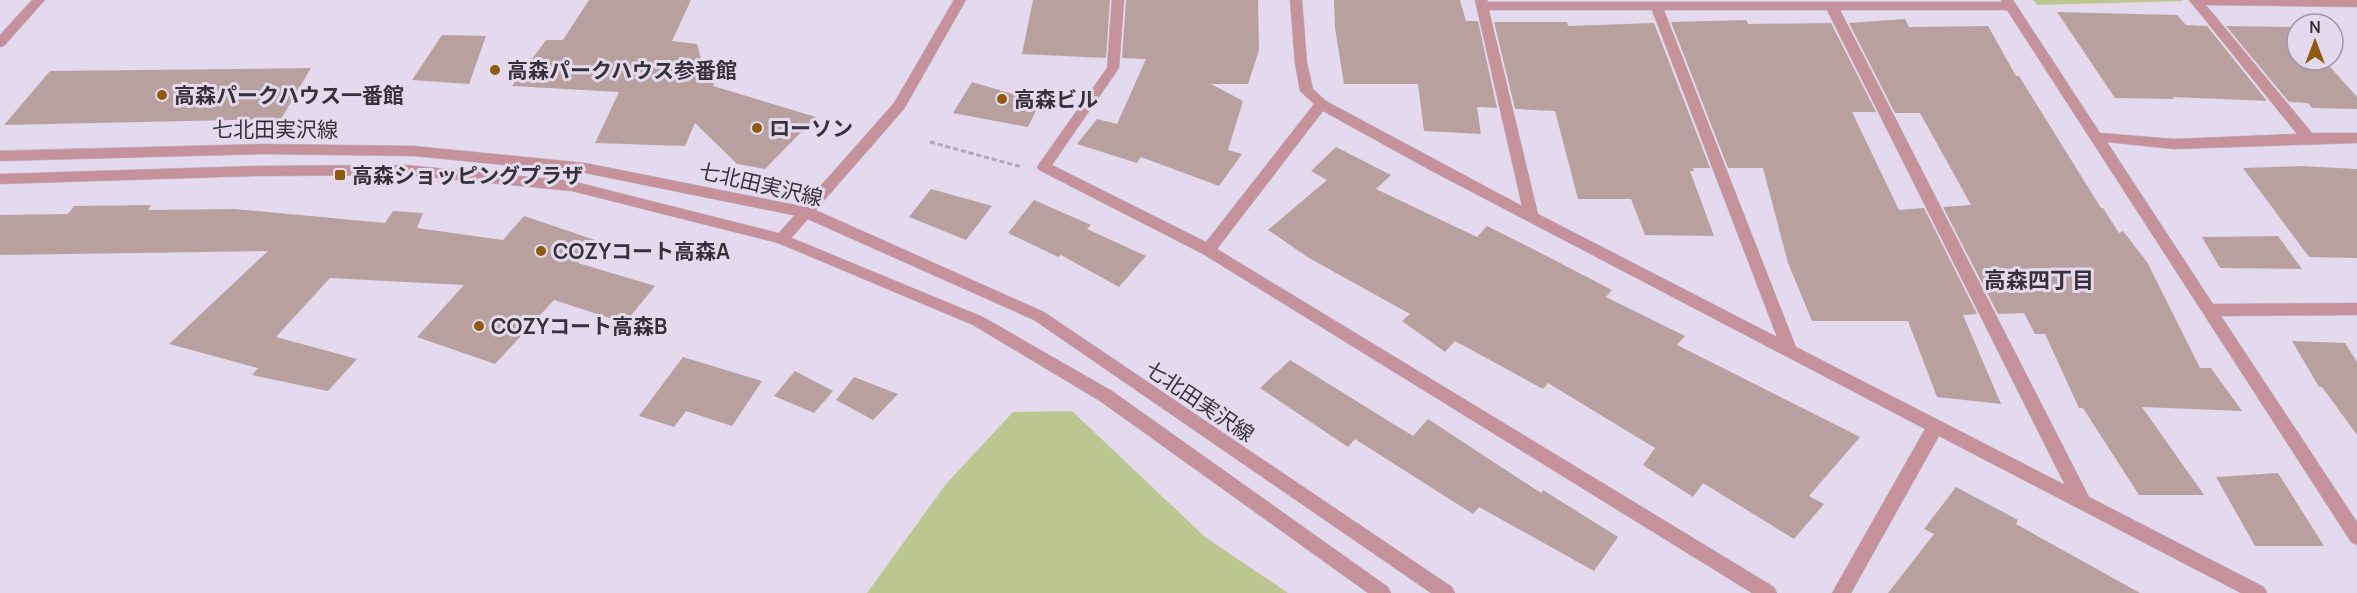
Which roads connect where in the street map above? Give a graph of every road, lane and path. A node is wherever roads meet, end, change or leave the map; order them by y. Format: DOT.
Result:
graph roads {
  1 [pos="39,0"];
  2 [pos="960,0"];
  3 [pos="1118,0"];
  4 [pos="1296,0"];
  5 [pos="2195,1"];
  6 [pos="1482,3"];
  7 [pos="2009,3"];
  8 [pos="2357,3"];
  9 [pos="1657,7"];
  10 [pos="1832,7"];
  11 [pos="0,43"];
  12 [pos="1321,104"];
  13 [pos="2098,137"];
  14 [pos="2308,138"];
  15 [pos="2357,138"];
  16 [pos="930,142"];
  17 [pos="0,156"];
  18 [pos="1044,167"];
  19 [pos="0,179"];
  20 [pos="806,212"];
  21 [pos="1530,216"];
  22 [pos="782,239"];
  23 [pos="1208,250"];
  24 [pos="2357,309"];
  25 [pos="2208,310"];
  26 [pos="1789,348"];
  27 [pos="1936,424"];
  28 [pos="2082,501"];
  29 [pos="2357,537"];
  30 [pos="1382,593"];
  31 [pos="1446,593"];
  32 [pos="1768,593"];
  33 [pos="1841,593"];
  34 [pos="2258,593"];
  1 -- 11 [label="street"];
  2 -- 20 [label="street"];
  3 -- 18 [label="street"];
  4 -- 12 [label="street"];
  5 -- 8 [label="street"];
  5 -- 14 [label="street"];
  6 -- 9 [label="street"];
  6 -- 21 [label="street"];
  7 -- 10 [label="street"];
  7 -- 13 [label="street"];
  9 -- 10 [label="street"];
  9 -- 26 [label="street"];
  10 -- 28 [label="street"];
  12 -- 21 [label="street"];
  12 -- 23 [label="street"];
  13 -- 14 [label="street"];
  13 -- 25 [label="street"];
  14 -- 15 [label="street"];
  16 -- 18 [label="path"];
  17 -- 20 [label="street, 七北田実沢線"];
  18 -- 23 [label="street"];
  19 -- 22 [label="street"];
  20 -- 22 [label="street"];
  20 -- 31 [label="street, 七北田実沢線"];
  21 -- 26 [label="street"];
  22 -- 30 [label="street"];
  23 -- 32 [label="street"];
  24 -- 25 [label="street"];
  25 -- 29 [label="street"];
  26 -- 27 [label="street"];
  27 -- 28 [label="street"];
  27 -- 33 [label="street"];
  28 -- 34 [label="street"];
}
